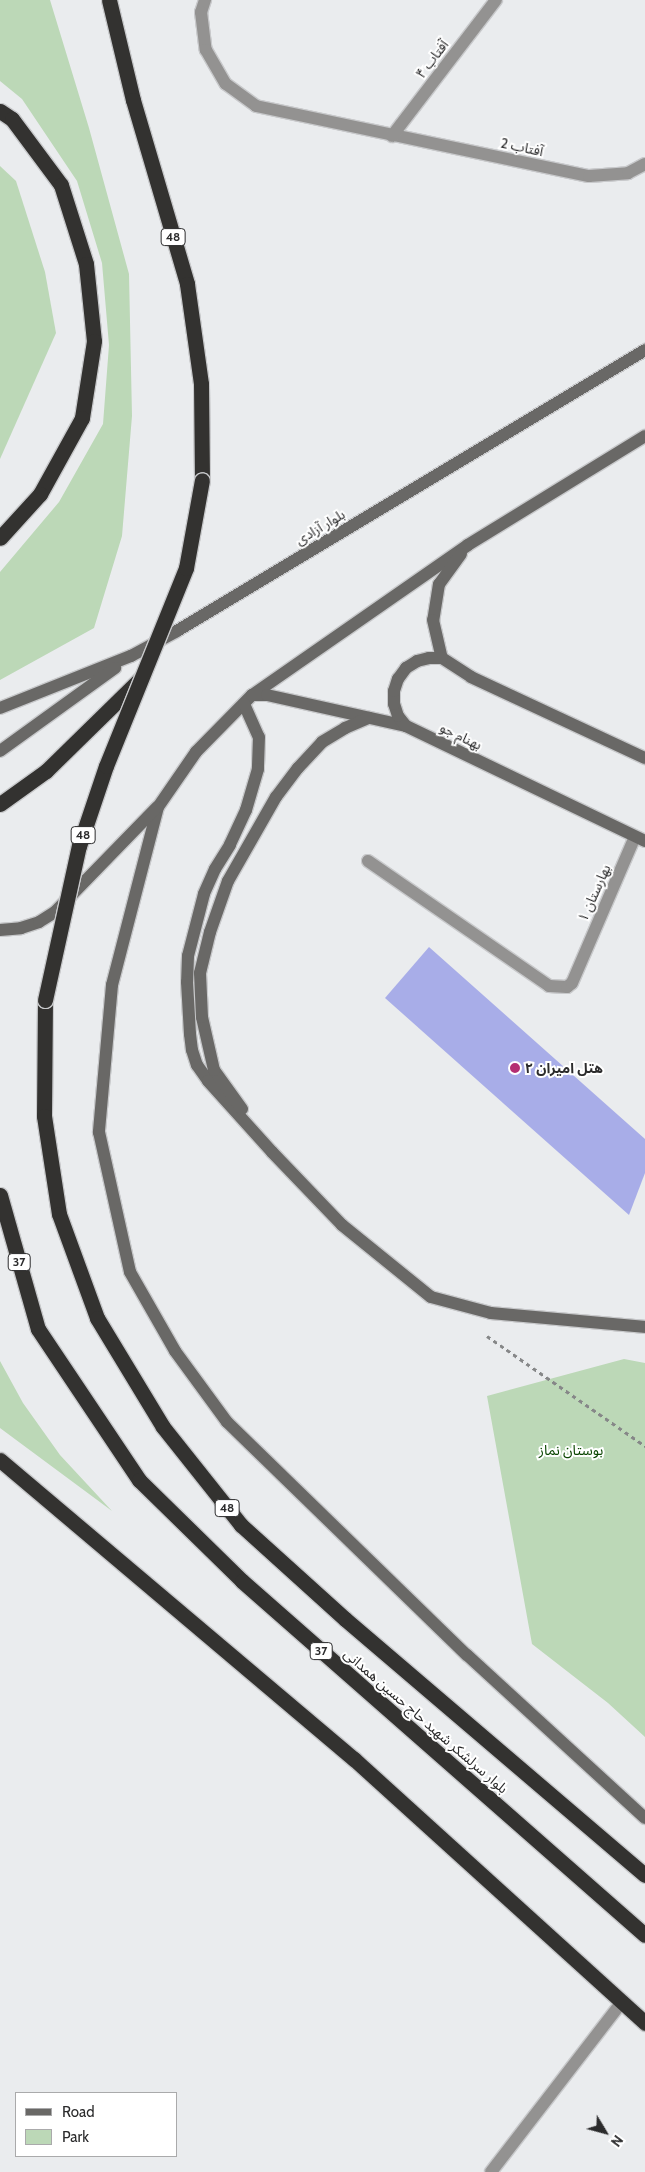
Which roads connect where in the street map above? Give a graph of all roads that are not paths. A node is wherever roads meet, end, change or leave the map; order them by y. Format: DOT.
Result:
graph roads {
  1 [pos="108,0"];
  2 [pos="496,0"];
  3 [pos="203,6"];
  4 [pos="0,111"];
  5 [pos="392,136"];
  6 [pos="645,164"];
  7 [pos="645,350"];
  8 [pos="645,436"];
  9 [pos="0,538"];
  10 [pos="468,545"];
  11 [pos="131,656"];
  12 [pos="442,658"];
  13 [pos="143,676"];
  14 [pos="248,700"];
  15 [pos="0,708"];
  16 [pos="369,718"];
  17 [pos="406,726"];
  18 [pos="0,751"];
  19 [pos="645,758"];
  20 [pos="0,804"];
  21 [pos="158,807"];
  22 [pos="640,839"];
  23 [pos="368,861"];
  24 [pos="0,930"];
  25 [pos="272,1152"];
  26 [pos="0,1195"];
  27 [pos="645,1326"];
  28 [pos="0,1460"];
  29 [pos="645,1818"];
  30 [pos="645,1875"];
  31 [pos="645,1935"];
  32 [pos="622,2002"];
  33 [pos="645,2023"];
  34 [pos="491,2172"];
  1 -- 13 [label="highway, 48, bridge"];
  2 -- 5 [label="street, آفتاب ۴"];
  3 -- 5 [label="street, آفتاب 2"];
  4 -- 9 [label="highway"];
  5 -- 6 [label="street, آفتاب 2"];
  7 -- 11 [label="main road, بلوار آزادی"];
  8 -- 10 [label="main road"];
  10 -- 12 [label="main road"];
  10 -- 14 [label="main road"];
  11 -- 15 [label="main road, بلوار آزادی"];
  11 -- 18 [label="main road"];
  12 -- 17 [label="main road"];
  12 -- 19 [label="main road"];
  13 -- 20 [label="highway"];
  13 -- 30 [label="highway, 48, bridge"];
  14 -- 16 [label="main road, بهنام جو"];
  14 -- 21 [label="main road"];
  14 -- 25 [label="main road"];
  16 -- 17 [label="main road, بهنام جو"];
  16 -- 25 [label="main road"];
  17 -- 22 [label="main road, بهنام جو"];
  21 -- 24 [label="main road"];
  21 -- 29 [label="main road"];
  22 -- 23 [label="street, بهارستان ۱"];
  25 -- 27 [label="main road"];
  26 -- 31 [label="highway, بلوار سرلشکر شهید حاج حسین همدانی / 37"];
  28 -- 32 [label="highway"];
  32 -- 33 [label="highway"];
  32 -- 34 [label="street"];
}
